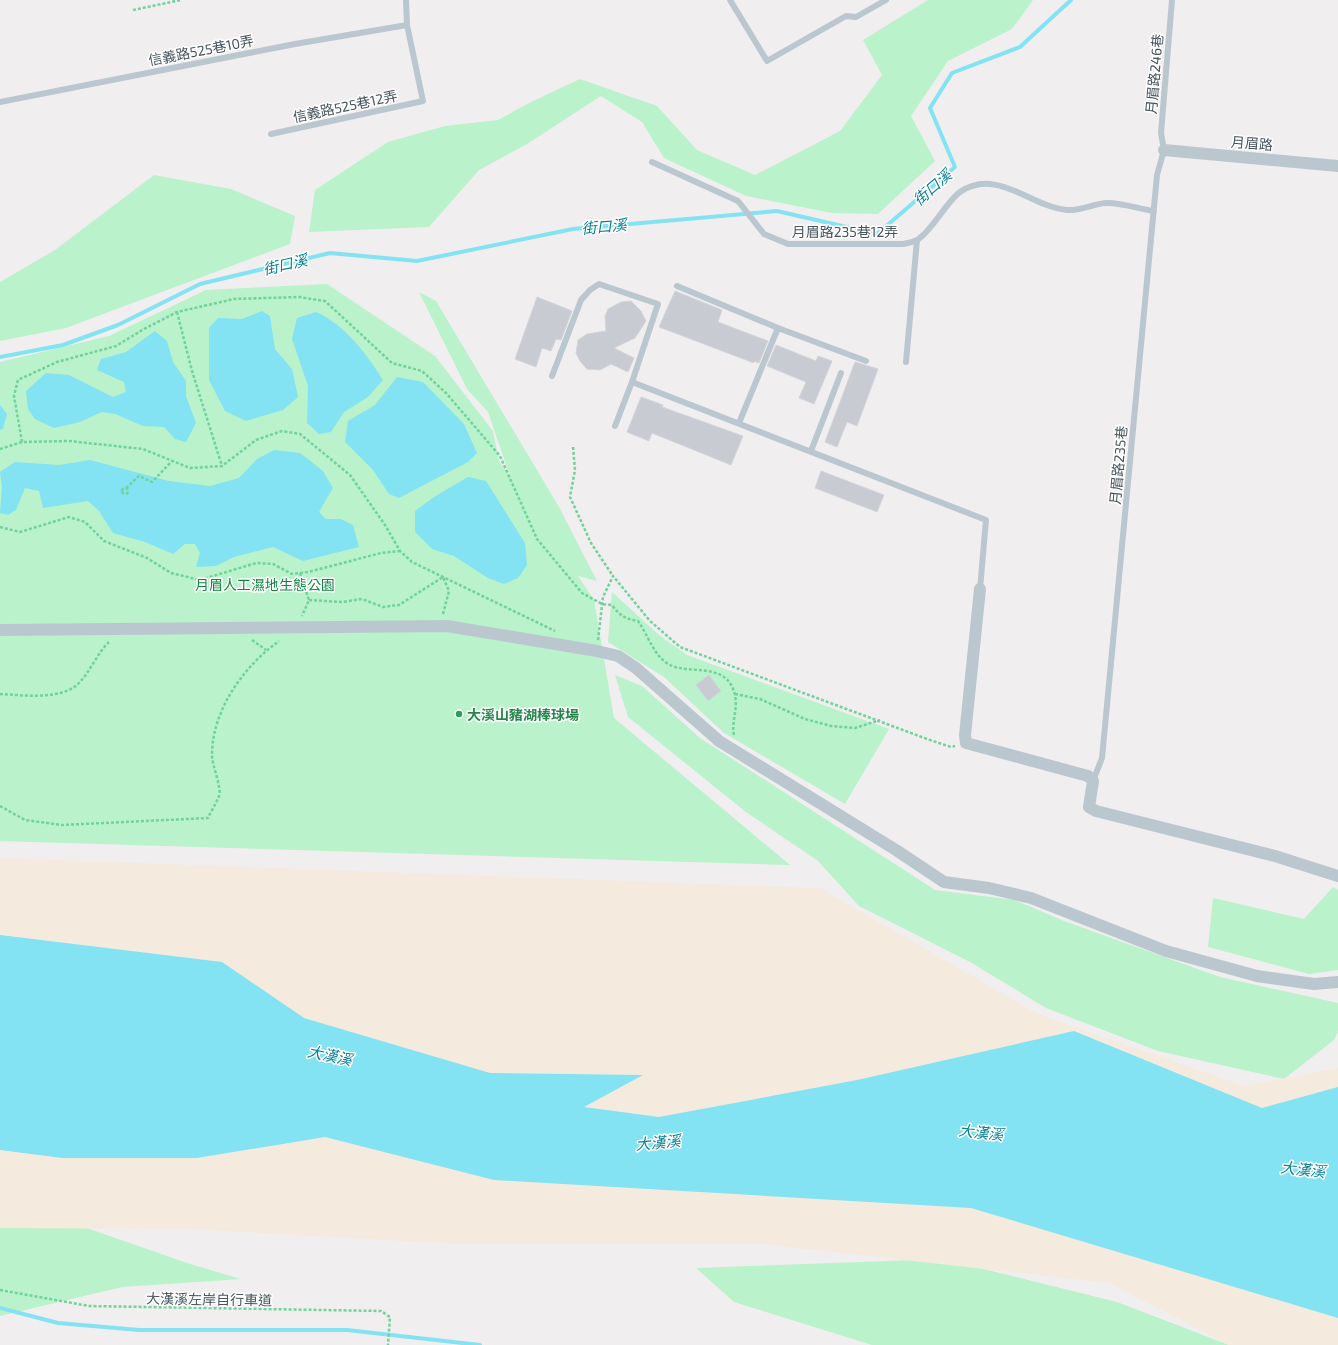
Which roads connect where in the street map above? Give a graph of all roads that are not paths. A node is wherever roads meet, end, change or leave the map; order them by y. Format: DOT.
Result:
graph roads {
  1 [pos="406,0"];
  2 [pos="730,0"];
  3 [pos="886,0"];
  4 [pos="1172,0"];
  5 [pos="407,25"];
  6 [pos="0,102"];
  7 [pos="272,134"];
  8 [pos="1164,150"];
  9 [pos="652,162"];
  10 [pos="1338,166"];
  11 [pos="1154,211"];
  12 [pos="917,240"];
  13 [pos="677,286"];
  14 [pos="778,328"];
  15 [pos="866,361"];
  16 [pos="906,362"];
  17 [pos="841,373"];
  18 [pos="552,376"];
  19 [pos="632,382"];
  20 [pos="739,423"];
  21 [pos="615,426"];
  22 [pos="811,451"];
  23 [pos="980,589"];
  24 [pos="0,630"];
  25 [pos="1093,781"];
  26 [pos="1338,876"];
  27 [pos="1338,982"];
  1 -- 5 [label="lane"];
  2 -- 3 [label="lane"];
  4 -- 8 [label="lane, 月眉路246巷"];
  5 -- 6 [label="lane, 信義路525巷10弄"];
  5 -- 7 [label="lane, 信義路525巷12弄"];
  8 -- 10 [label="street, 月眉路"];
  8 -- 11 [label="lane, 月眉路235巷"];
  9 -- 12 [label="lane, 月眉路235巷12弄"];
  11 -- 12 [label="lane, 月眉路235巷12弄"];
  11 -- 25 [label="lane, 月眉路235巷"];
  12 -- 16 [label="lane"];
  13 -- 14 [label="lane"];
  14 -- 15 [label="lane"];
  14 -- 20 [label="lane"];
  17 -- 22 [label="lane"];
  18 -- 19 [label="lane"];
  19 -- 20 [label="lane"];
  19 -- 21 [label="lane"];
  20 -- 22 [label="lane"];
  22 -- 23 [label="lane"];
  23 -- 25 [label="street"];
  24 -- 27 [label="street"];
  25 -- 26 [label="street"];
}
